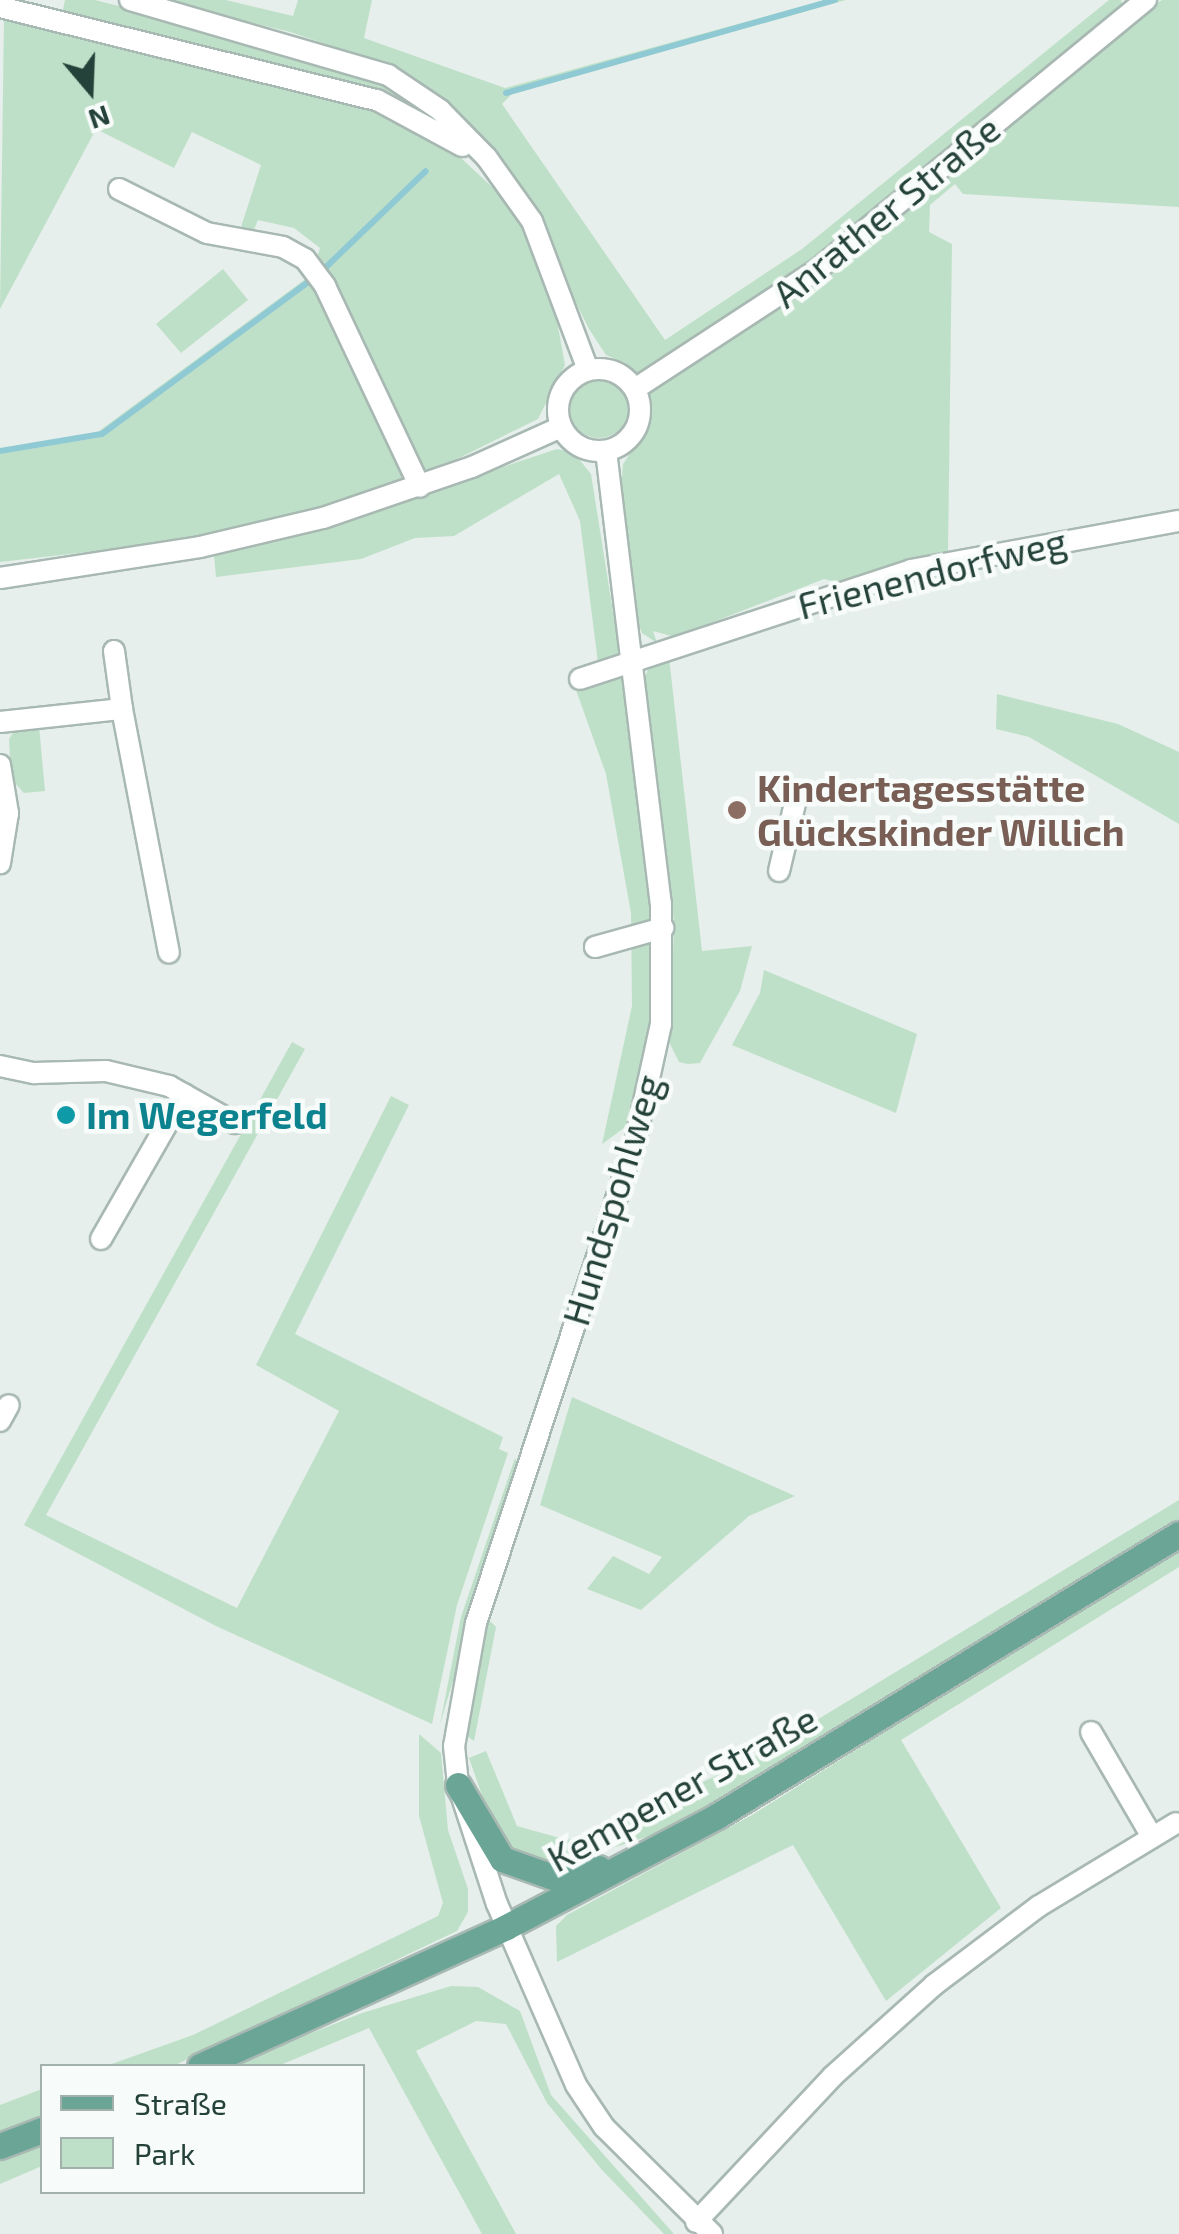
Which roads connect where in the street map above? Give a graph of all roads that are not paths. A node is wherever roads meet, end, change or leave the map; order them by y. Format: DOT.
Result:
graph roads {
  1 [pos="130,0"];
  2 [pos="1111,0"];
  3 [pos="1146,0"];
  4 [pos="15,6"];
  5 [pos="1125,16"];
  6 [pos="496,171"];
  7 [pos="119,190"];
  8 [pos="588,370"];
  9 [pos="635,389"];
  10 [pos="561,428"];
  11 [pos="606,451"];
  12 [pos="420,486"];
  13 [pos="1179,521"];
  14 [pos="0,568"];
  15 [pos="27,570"];
  16 [pos="0,578"];
  17 [pos="114,651"];
  18 [pos="631,661"];
  19 [pos="580,679"];
  20 [pos="122,709"];
  21 [pos="0,722"];
  22 [pos="0,765"];
  23 [pos="797,795"];
  24 [pos="0,863"];
  25 [pos="779,871"];
  26 [pos="663,928"];
  27 [pos="595,947"];
  28 [pos="169,953"];
  29 [pos="0,1066"];
  30 [pos="184,1094"];
  31 [pos="235,1122"];
  32 [pos="101,1239"];
  33 [pos="1179,1534"];
  34 [pos="1090,1732"];
  35 [pos="458,1785"];
  36 [pos="717,1816"];
  37 [pos="1176,1823"];
  38 [pos="1152,1837"];
  39 [pos="506,1928"];
  40 [pos="204,2064"];
  41 [pos="40,2131"];
  42 [pos="0,2146"];
  43 [pos="704,2228"];
  1 -- 6 [label="street"];
  2 -- 5 [label="street"];
  3 -- 5 [label="street, Anrather Straße"];
  4 -- 6 [label="street"];
  5 -- 9 [label="street, Anrather Straße"];
  6 -- 8 [label="street"];
  7 -- 12 [label="street"];
  8 -- 9 [label="street"];
  8 -- 10 [label="street"];
  9 -- 11 [label="street"];
  10 -- 11 [label="street"];
  10 -- 12 [label="street"];
  11 -- 18 [label="street, Hundspohlweg"];
  12 -- 15 [label="street"];
  13 -- 18 [label="street, Frienendorfweg"];
  14 -- 15 [label="street"];
  15 -- 16 [label="street"];
  17 -- 20 [label="street"];
  18 -- 19 [label="street, Frienendorfweg"];
  18 -- 26 [label="street, Hundspohlweg"];
  20 -- 21 [label="street"];
  20 -- 28 [label="street"];
  22 -- 24 [label="street"];
  23 -- 25 [label="street"];
  26 -- 27 [label="street"];
  26 -- 35 [label="street, Hundspohlweg"];
  29 -- 30 [label="street"];
  30 -- 31 [label="street"];
  30 -- 32 [label="street"];
  33 -- 36 [label="main road, Kempener Straße"];
  34 -- 38 [label="street"];
  35 -- 36 [label="main road"];
  35 -- 39 [label="street, Hundspohlweg"];
  36 -- 39 [label="main road, Kempener Straße"];
  37 -- 38 [label="street"];
  38 -- 43 [label="street"];
  39 -- 40 [label="main road, Kempener Straße"];
  39 -- 43 [label="street, Hundspohlweg"];
  41 -- 42 [label="main road"];
}
